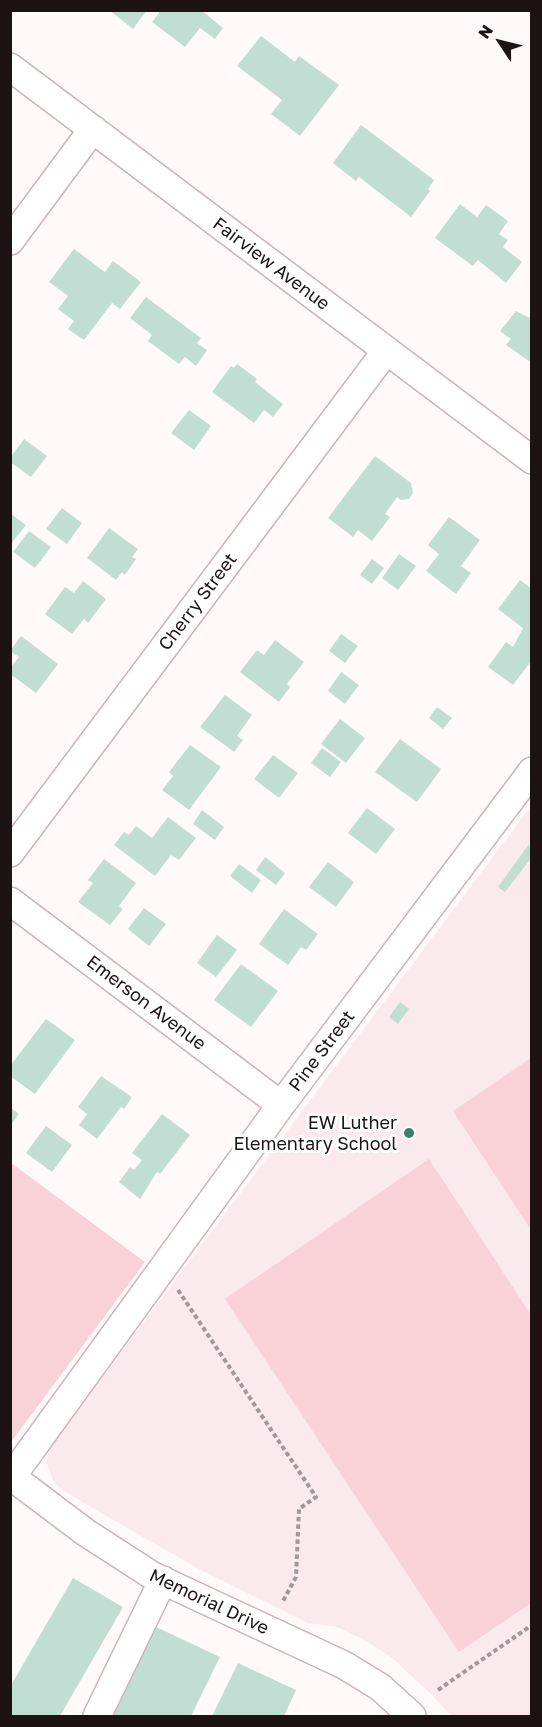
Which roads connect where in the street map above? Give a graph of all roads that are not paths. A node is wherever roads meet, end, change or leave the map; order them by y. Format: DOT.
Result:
graph roads {
  1 [pos="10,66"];
  2 [pos="93,129"];
  3 [pos="10,241"];
  4 [pos="386,351"];
  5 [pos="531,460"];
  6 [pos="531,771"];
  7 [pos="10,853"];
  8 [pos="10,901"];
  9 [pos="281,1105"];
  10 [pos="11,1478"];
  11 [pos="163,1581"];
  12 [pos="409,1715"];
  13 [pos="97,1716"];
  1 -- 2 [label="street, Fairview Avenue"];
  2 -- 3 [label="street"];
  2 -- 4 [label="street, Fairview Avenue"];
  4 -- 5 [label="street, Fairview Avenue"];
  4 -- 7 [label="street, Cherry Street"];
  6 -- 9 [label="street, Pine Street"];
  8 -- 9 [label="street, Emerson Avenue"];
  9 -- 10 [label="street, Pine Street"];
  10 -- 11 [label="street, Memorial Drive"];
  11 -- 12 [label="street, Memorial Drive"];
  11 -- 13 [label="street"];
}
